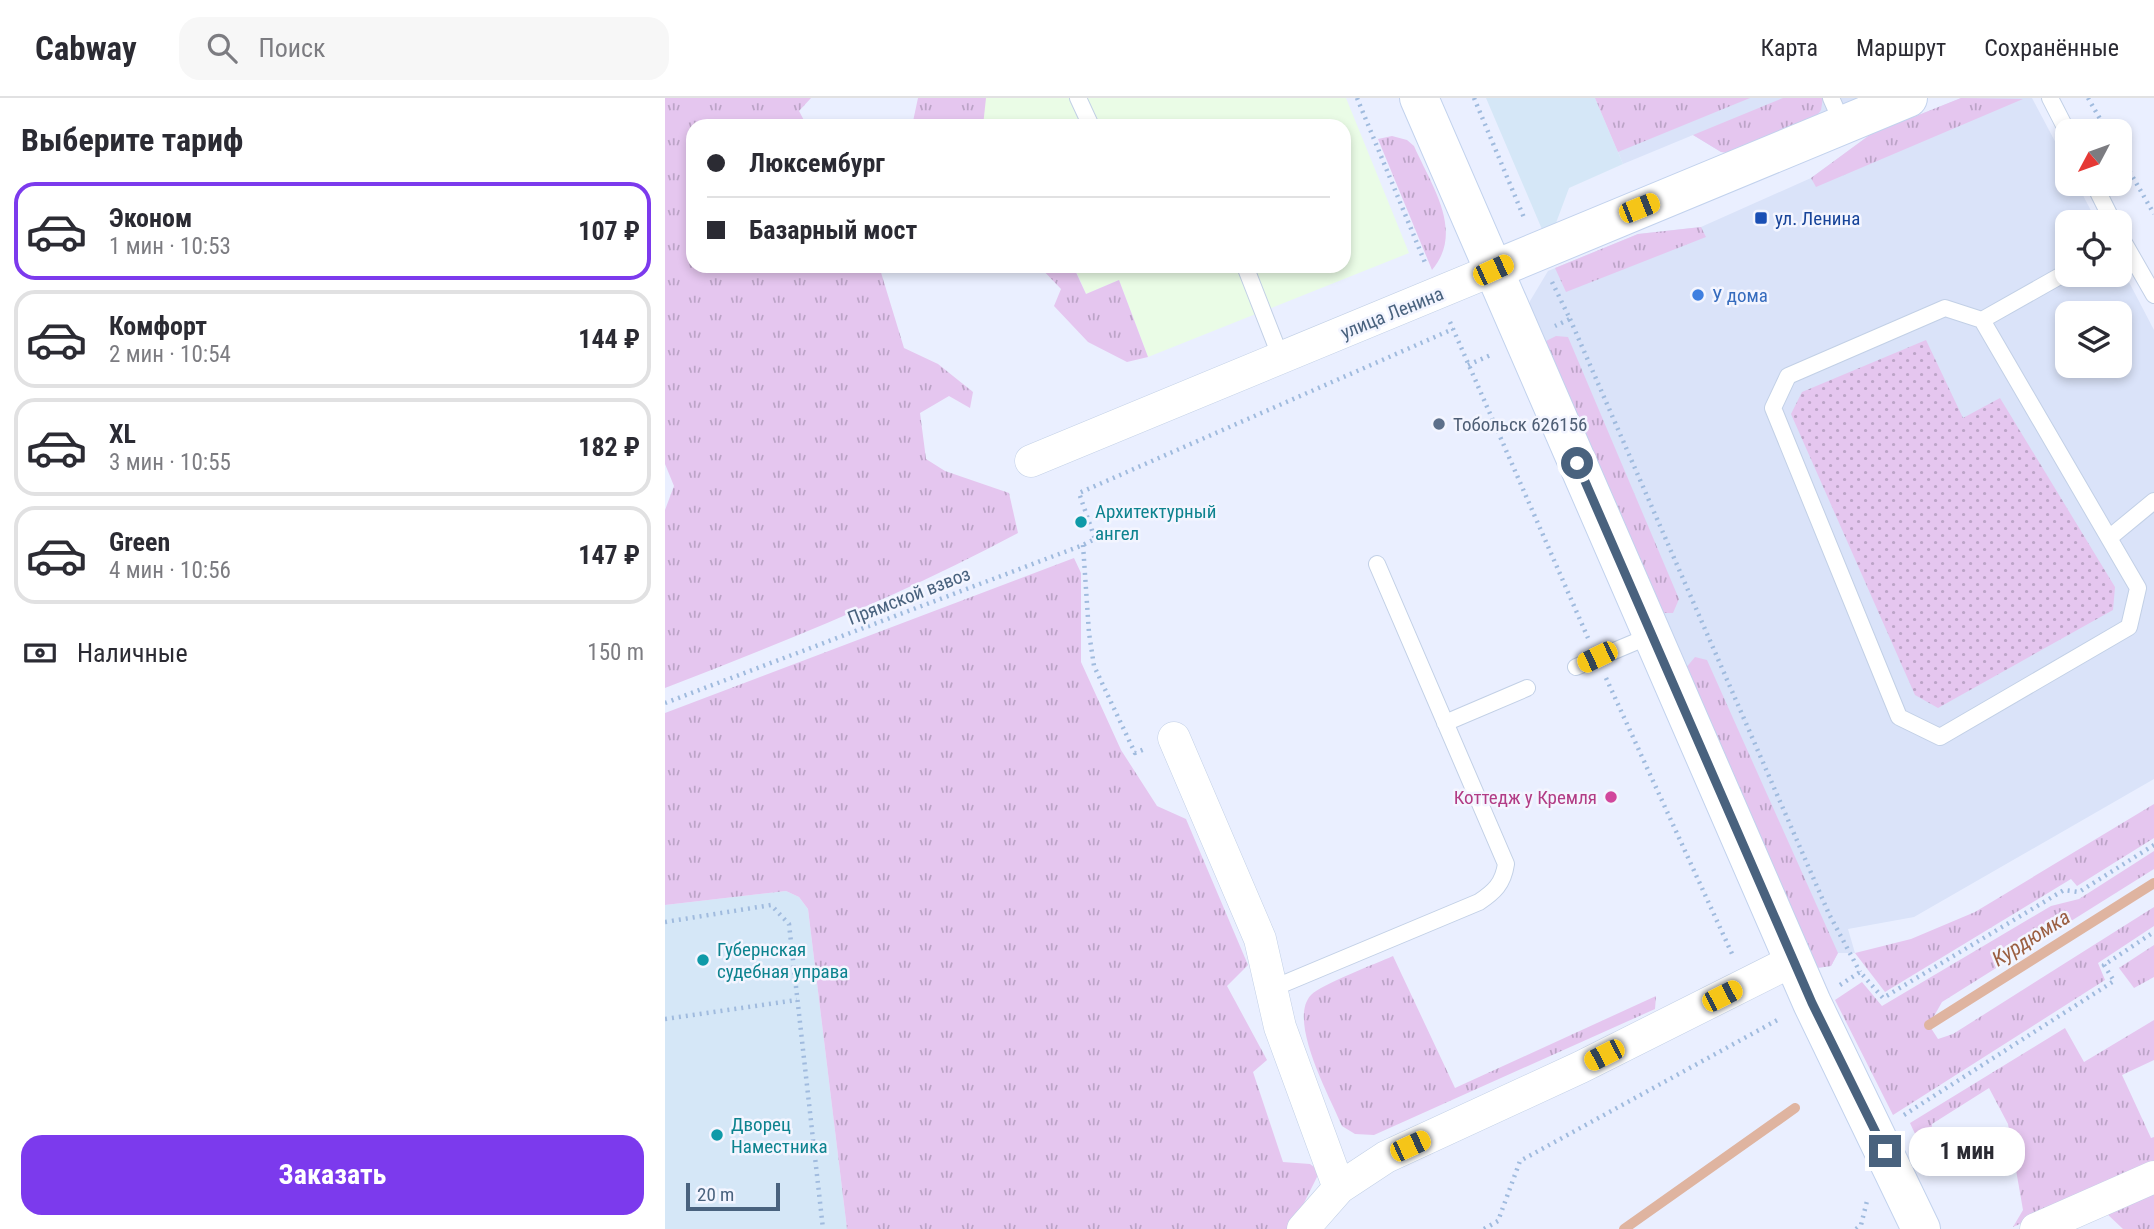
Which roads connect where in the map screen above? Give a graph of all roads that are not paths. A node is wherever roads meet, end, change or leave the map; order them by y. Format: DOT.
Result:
graph roads {
  1 [pos="1078,98"];
  2 [pos="1419,98"];
  3 [pos="1908,98"];
  4 [pos="2050,98"];
  5 [pos="1837,112"];
  6 [pos="1088,119"];
  7 [pos="2061,119"];
  8 [pos="2132,259"];
  9 [pos="1493,270"];
  10 [pos="1248,273"];
  11 [pos="2055,279"];
  12 [pos="2154,295"];
  13 [pos="1982,320"];
  14 [pos="1281,358"];
  15 [pos="1031,461"];
  16 [pos="2154,500"];
  17 [pos="2109,538"];
  18 [pos="1377,564"];
  19 [pos="1652,635"];
  20 [pos="1576,667"];
  21 [pos="1527,688"];
  22 [pos="1445,723"];
  23 [pos="1174,738"];
  24 [pos="1794,960"];
  25 [pos="1271,989"];
  26 [pos="2154,1177"];
  27 [pos="1339,1188"];
  28 [pos="1303,1229"];
  29 [pos="1921,1229"];
  30 [pos="2036,1229"];
  1 -- 6 [label="lane"];
  2 -- 9 [label="main road"];
  3 -- 5 [label="main road, улица Ленина"];
  4 -- 7 [label="lane"];
  5 -- 9 [label="main road, улица Ленина"];
  8 -- 12 [label="lane"];
  9 -- 14 [label="street, улица Ленина"];
  9 -- 19 [label="main road"];
  10 -- 14 [label="lane"];
  11 -- 13 [label="lane"];
  13 -- 17 [label="lane"];
  13 -- 17 [label="lane"];
  14 -- 15 [label="street, улица Ленина"];
  16 -- 17 [label="lane"];
  18 -- 22 [label="lane"];
  19 -- 20 [label="lane"];
  19 -- 24 [label="main road"];
  21 -- 22 [label="lane"];
  22 -- 25 [label="lane"];
  23 -- 25 [label="street"];
  24 -- 27 [label="street"];
  24 -- 29 [label="main road"];
  25 -- 27 [label="street"];
  26 -- 30 [label="street"];
  27 -- 28 [label="street"];
}
